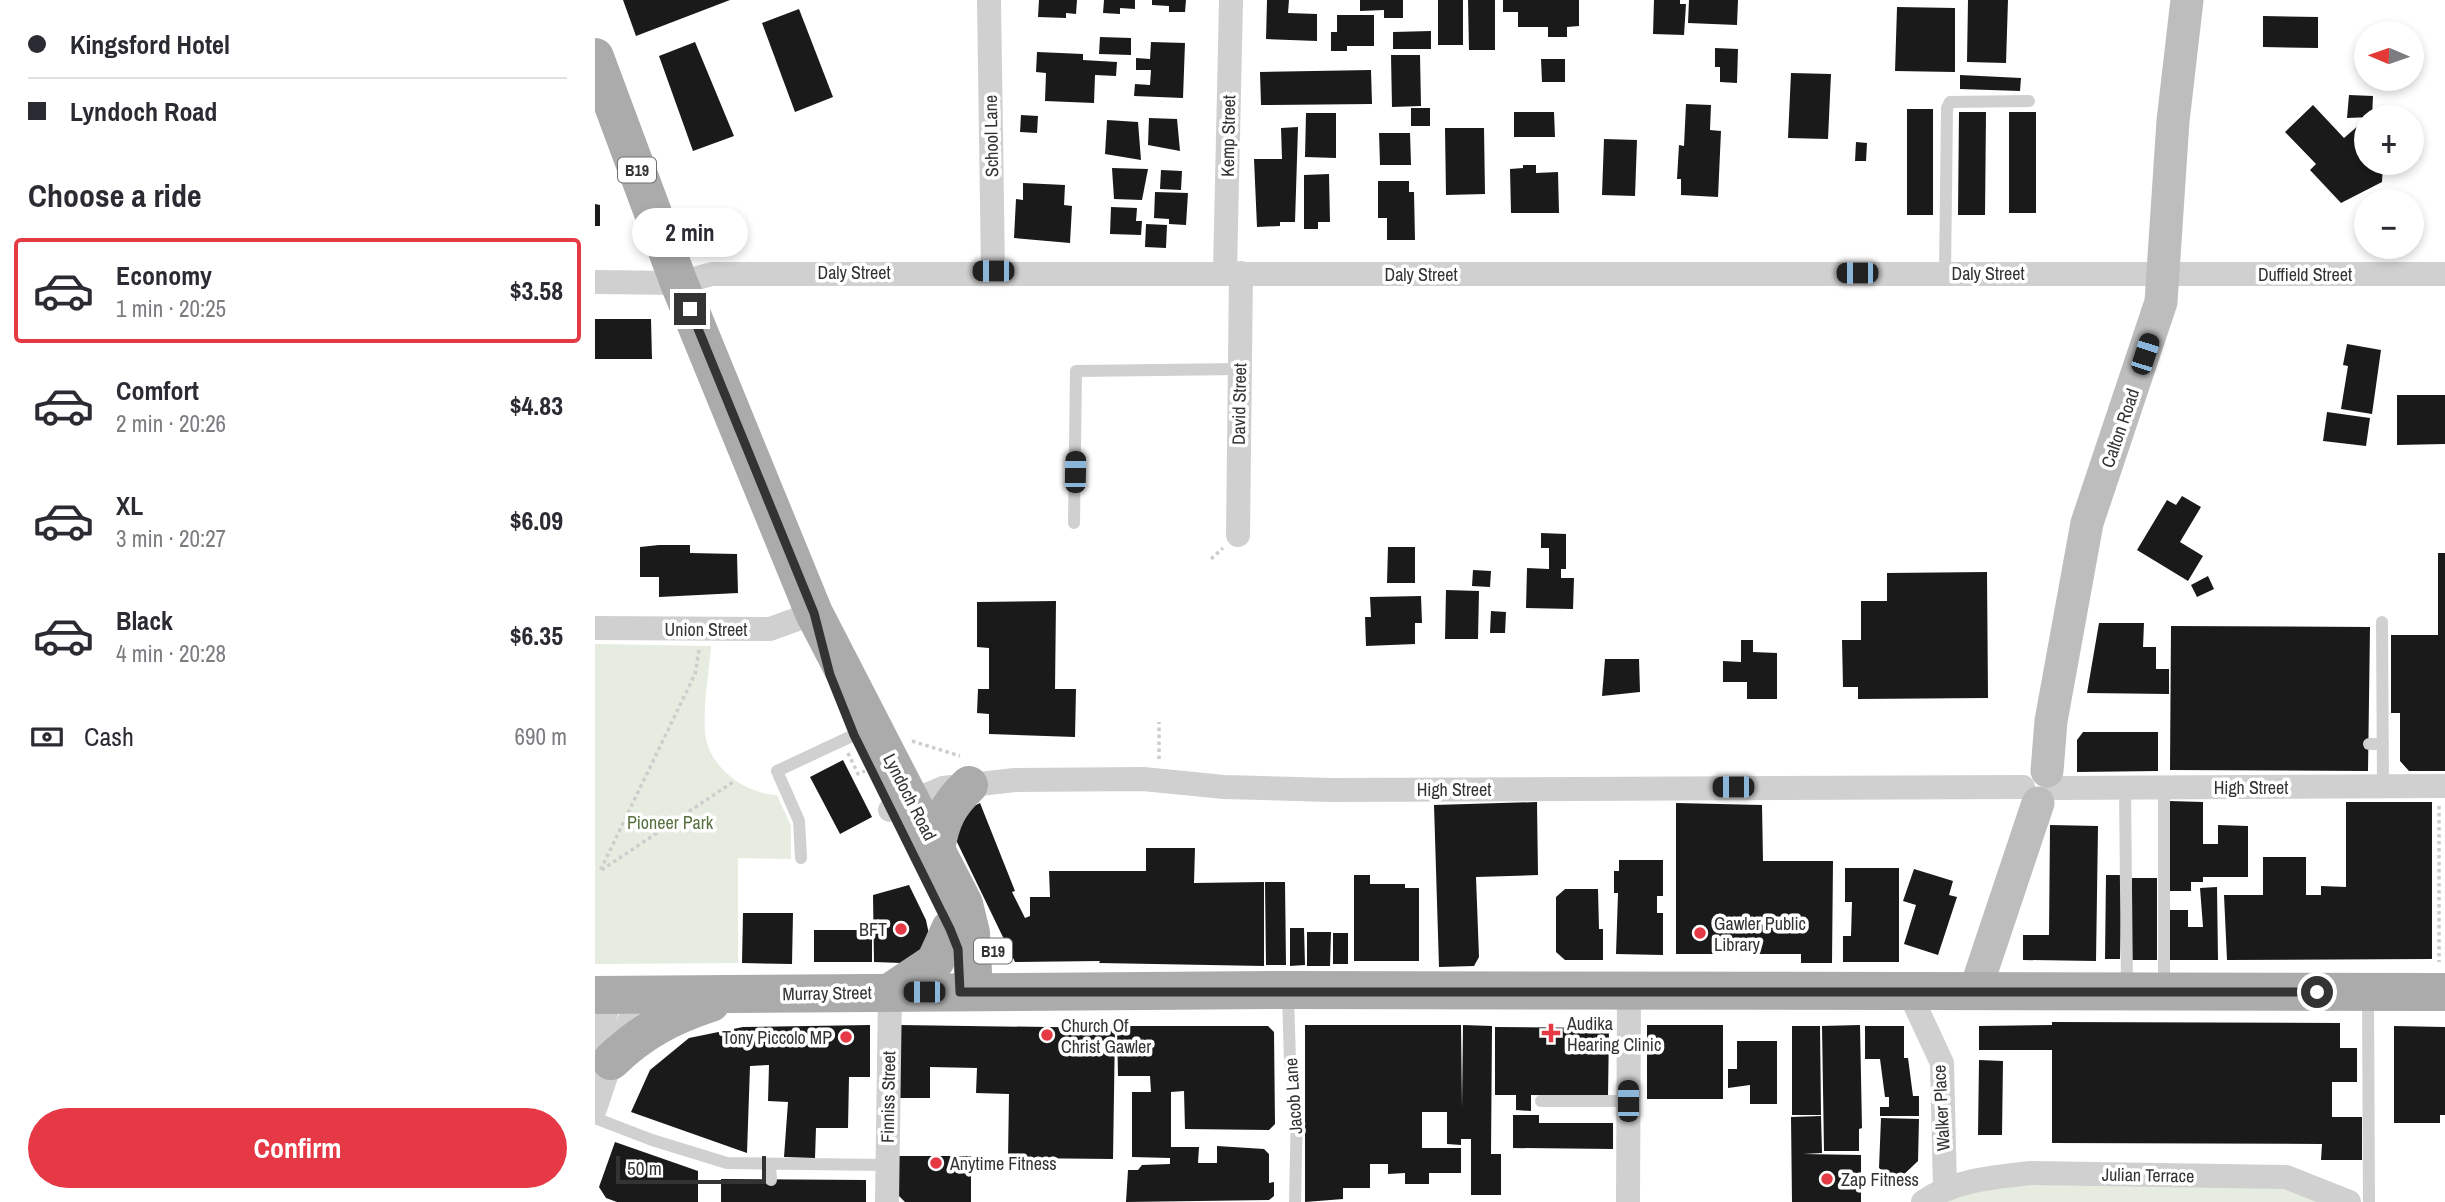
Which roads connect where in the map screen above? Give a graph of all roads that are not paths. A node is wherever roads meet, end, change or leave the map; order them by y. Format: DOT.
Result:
graph roads {
  1 [pos="989,0"];
  2 [pos="1231,0"];
  3 [pos="2187,0"];
  4 [pos="595,57"];
  5 [pos="2029,101"];
  6 [pos="993,271"];
  7 [pos="1233,273"];
  8 [pos="1945,273"];
  9 [pos="2165,274"];
  10 [pos="2445,274"];
  11 [pos="595,282"];
  12 [pos="679,283"];
  13 [pos="1240,369"];
  14 [pos="1074,523"];
  15 [pos="1238,535"];
  16 [pos="814,613"];
  17 [pos="2382,622"];
  18 [pos="595,628"];
  19 [pos="848,738"];
  20 [pos="2369,744"];
  21 [pos="2383,744"];
  22 [pos="969,785"];
  23 [pos="2383,786"];
  24 [pos="2041,787"];
  25 [pos="2125,788"];
  26 [pos="2164,788"];
  27 [pos="2442,792"];
  28 [pos="901,805"];
  29 [pos="936,849"];
  30 [pos="801,858"];
  31 [pos="957,916"];
  32 [pos="2442,978"];
  33 [pos="1287,990"];
  34 [pos="1629,991"];
  35 [pos="1975,991"];
  36 [pos="2145,991"];
  37 [pos="890,992"];
  38 [pos="967,992"];
  39 [pos="1030,992"];
  40 [pos="1909,992"];
  41 [pos="2368,992"];
  42 [pos="736,995"];
  43 [pos="607,1022"];
  44 [pos="1541,1101"];
  45 [pos="1628,1101"];
  46 [pos="595,1109"];
  47 [pos="595,1118"];
  48 [pos="770,1165"];
  49 [pos="887,1165"];
  50 [pos="771,1180"];
  51 [pos="1945,1189"];
  52 [pos="887,1202"];
  53 [pos="1295,1202"];
  54 [pos="1628,1202"];
  55 [pos="1923,1202"];
  56 [pos="2349,1202"];
  57 [pos="2369,1202"];
  1 -- 6 [label="street, School Lane"];
  2 -- 7 [label="street, Kemp Street"];
  3 -- 9 [label="main road, Calton Road"];
  4 -- 12 [label="main road, Lyndoch Road / B19"];
  5 -- 8 [label="lane"];
  6 -- 7 [label="street, Daly Street"];
  6 -- 12 [label="street, Daly Street"];
  7 -- 8 [label="street, Daly Street"];
  7 -- 13 [label="street, David Street"];
  8 -- 9 [label="street, Daly Street"];
  9 -- 10 [label="street, Duffield Street"];
  9 -- 24 [label="main road, Calton Road"];
  11 -- 12 [label="street, Daly Street"];
  12 -- 16 [label="main road, Lyndoch Road / B19"];
  13 -- 14 [label="lane"];
  13 -- 15 [label="street, David Street"];
  16 -- 18 [label="street, Union Street"];
  16 -- 19 [label="main road, Lyndoch Road / B19"];
  16 -- 28 [label="main road, Lyndoch Road / B19"];
  17 -- 21 [label="lane"];
  19 -- 28 [label="main road, Lyndoch Road / B19"];
  19 -- 30 [label="lane"];
  20 -- 21 [label="lane"];
  21 -- 23 [label="lane"];
  22 -- 24 [label="street, High Street"];
  22 -- 28 [label="street, High Street"];
  22 -- 29 [label="main road"];
  23 -- 26 [label="street, High Street"];
  23 -- 27 [label="street, High Street"];
  24 -- 25 [label="street, High Street"];
  24 -- 35 [label="main road, Calton Road"];
  25 -- 26 [label="street, High Street"];
  25 -- 36 [label="lane"];
  26 -- 36 [label="lane"];
  28 -- 29 [label="main road, Lyndoch Road / B19"];
  28 -- 31 [label="main road, Lyndoch Road / B19"];
  29 -- 31 [label="main road, Lyndoch Road / B19"];
  31 -- 37 [label="main road"];
  31 -- 38 [label="main road, Lyndoch Road / B19"];
  31 -- 39 [label="main road, B19"];
  32 -- 41 [label="main road, Murray Street"];
  33 -- 34 [label="main road, Murray Street"];
  33 -- 39 [label="main road, Murray Street"];
  33 -- 53 [label="lane, Jacob Lane"];
  34 -- 40 [label="main road, Murray Street"];
  34 -- 45 [label="street"];
  35 -- 36 [label="main road, Murray Street"];
  35 -- 40 [label="main road, Murray Street"];
  36 -- 41 [label="main road, Murray Street"];
  37 -- 38 [label="main road, Murray Street"];
  37 -- 42 [label="main road, Murray Street"];
  37 -- 49 [label="street, Finniss Street"];
  38 -- 39 [label="main road, Murray Street"];
  40 -- 51 [label="street, Walker Place"];
  41 -- 57 [label="lane"];
  42 -- 43 [label="main road, Murray Street"];
  42 -- 43 [label="main road"];
  43 -- 46 [label="street"];
  44 -- 45 [label="lane"];
  45 -- 54 [label="street"];
  47 -- 48 [label="lane"];
  48 -- 49 [label="lane"];
  48 -- 50 [label="lane"];
  49 -- 52 [label="street, Finniss Street"];
  51 -- 55 [label="street, Julian Terrace"];
  51 -- 56 [label="street, Julian Terrace"];
}
